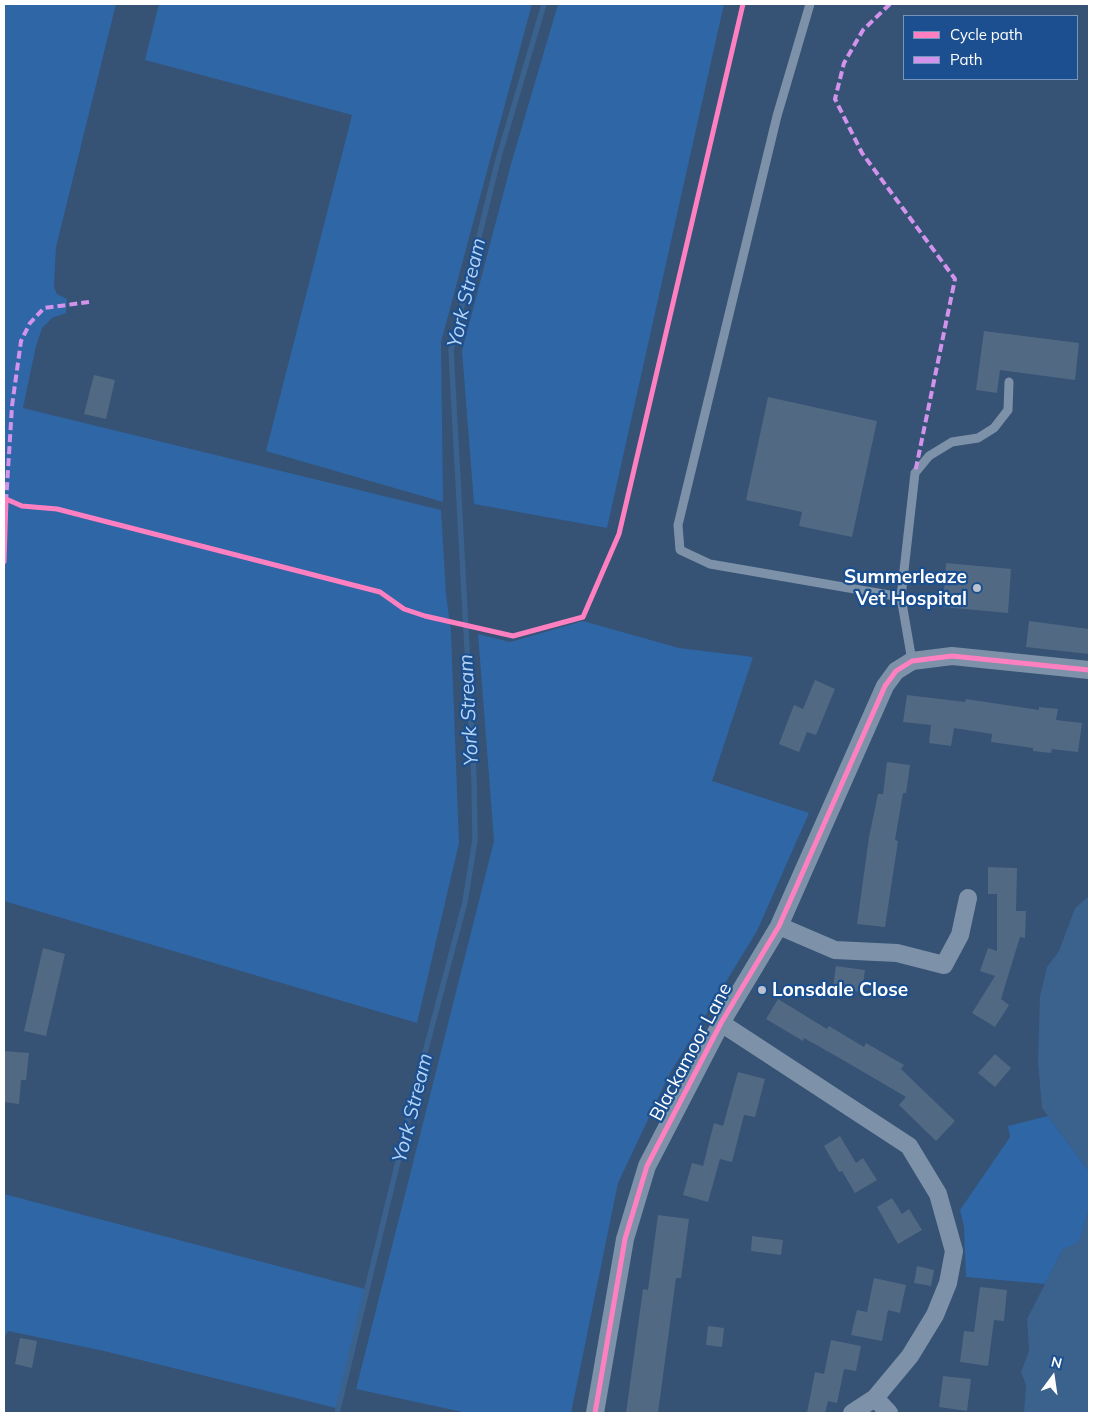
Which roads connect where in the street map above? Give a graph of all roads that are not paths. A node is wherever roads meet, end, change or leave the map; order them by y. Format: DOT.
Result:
graph roads {
  1 [pos="810,4"];
  2 [pos="1009,382"];
  3 [pos="901,597"];
  4 [pos="912,661"];
  5 [pos="1089,670"];
  6 [pos="968,898"];
  7 [pos="778,926"];
  8 [pos="721,1023"];
  9 [pos="875,1398"];
  10 [pos="595,1413"];
  11 [pos="852,1413"];
  12 [pos="889,1413"];
  1 -- 3 [label="lane"];
  2 -- 3 [label="lane"];
  3 -- 4 [label="lane"];
  4 -- 5 [label="street"];
  4 -- 7 [label="street, Blackamoor Lane"];
  6 -- 7 [label="street"];
  7 -- 8 [label="street, Blackamoor Lane"];
  8 -- 9 [label="street"];
  8 -- 10 [label="street, Blackamoor Lane"];
  9 -- 11 [label="street"];
  9 -- 12 [label="street"];
}
